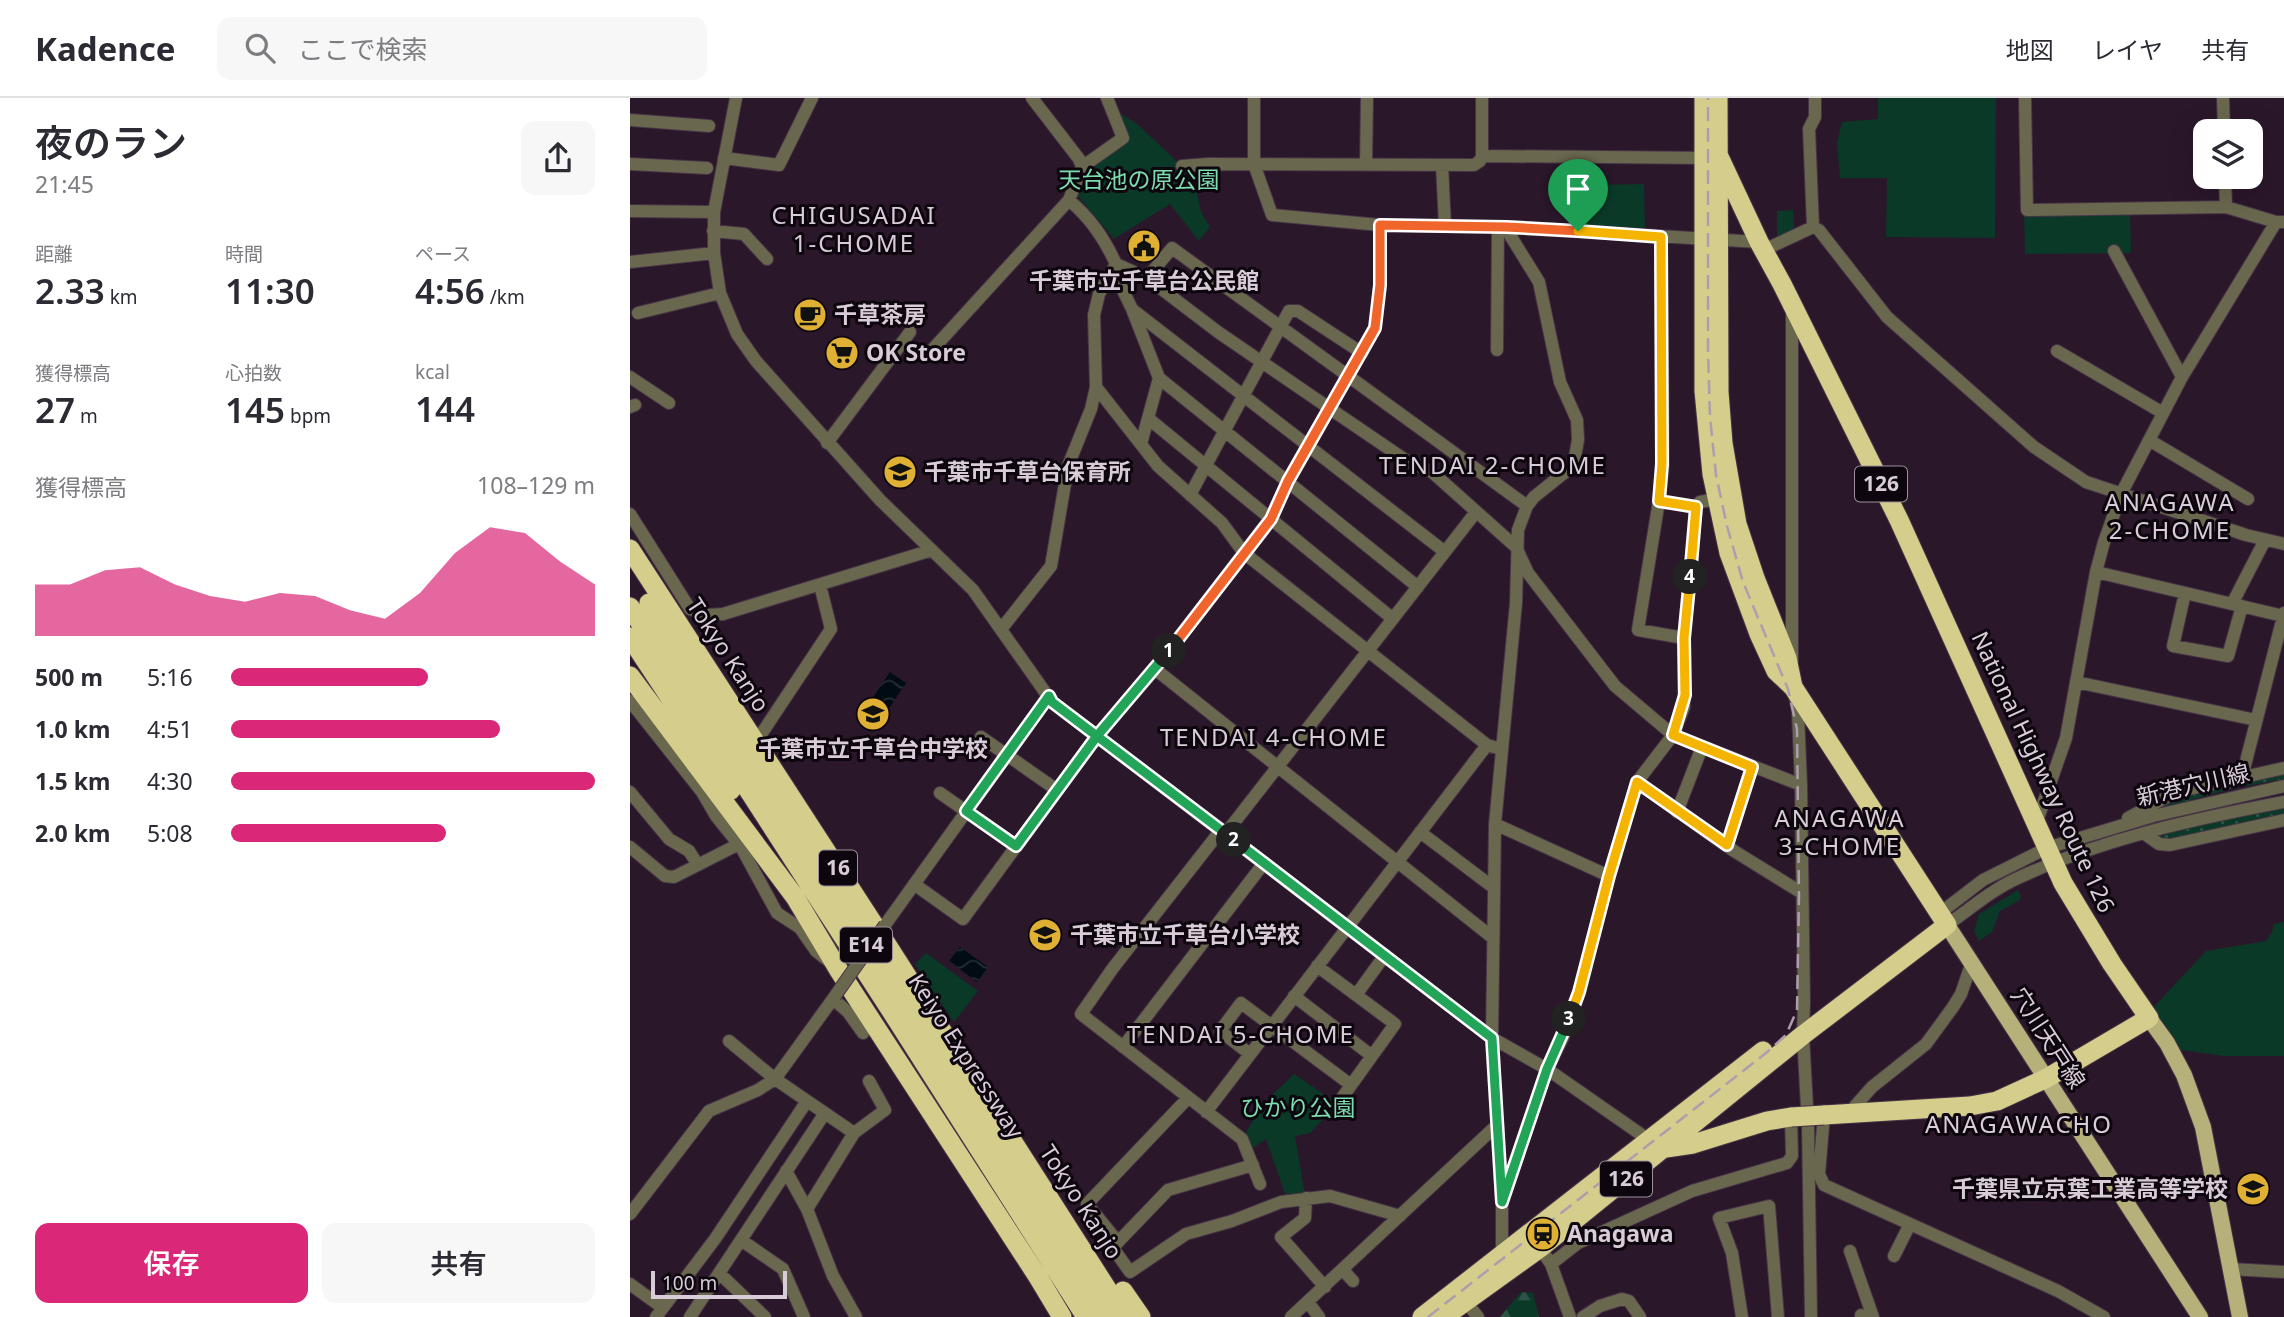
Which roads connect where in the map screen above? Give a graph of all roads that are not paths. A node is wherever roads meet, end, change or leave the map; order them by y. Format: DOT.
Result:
graph roads {
  1 [pos="736,98"];
  2 [pos="812,98"];
  3 [pos="1032,98"];
  4 [pos="1107,98"];
  5 [pos="1254,98"];
  6 [pos="1367,98"];
  7 [pos="1482,98"];
  8 [pos="1704,98"];
  9 [pos="1718,98"];
  10 [pos="1815,98"];
  11 [pos="2025,98"];
  12 [pos="2223,98"];
  13 [pos="2224,119"];
  14 [pos="630,120"];
  15 [pos="709,126"];
  16 [pos="1482,156"];
  17 [pos="1711,157"];
  18 [pos="724,158"];
  19 [pos="1581,158"];
  20 [pos="1254,163"];
  21 [pos="630,164"];
  22 [pos="1366,164"];
  23 [pos="1442,165"];
  24 [pos="1182,166"];
  25 [pos="1082,167"];
  26 [pos="707,169"];
  27 [pos="2225,189"];
  28 [pos="1069,200"];
  29 [pos="2226,207"];
  30 [pos="630,211"];
  31 [pos="714,212"];
  32 [pos="2280,222"];
  33 [pos="1380,225"];
  34 [pos="1445,226"];
  35 [pos="1502,227"];
  36 [pos="1813,227"];
  37 [pos="713,231"];
  38 [pos="1578,231"];
  39 [pos="1661,237"];
  40 [pos="1711,239"];
  41 [pos="1762,246"];
  42 [pos="2114,251"];
  43 [pos="714,253"];
  44 [pos="767,259"];
  45 [pos="630,262"];
  46 [pos="1116,264"];
  47 [pos="1147,278"];
  48 [pos="720,293"];
  49 [pos="1792,304"];
  50 [pos="1132,309"];
  51 [pos="638,313"];
  52 [pos="1280,327"];
  53 [pos="910,332"];
  54 [pos="932,350"];
  55 [pos="1497,350"];
  56 [pos="2057,351"];
  57 [pos="1362,353"];
  58 [pos="1262,361"];
  59 [pos="1349,376"];
  60 [pos="630,377"];
  61 [pos="2182,377"];
  62 [pos="1159,378"];
  63 [pos="1096,387"];
  64 [pos="1243,395"];
  65 [pos="669,403"];
  66 [pos="1329,408"];
  67 [pos="2163,413"];
  68 [pos="1149,419"];
  69 [pos="1225,430"];
  70 [pos="2149,440"];
  71 [pos="827,443"];
  72 [pos="1141,444"];
  73 [pos="1307,447"];
  74 [pos="1206,464"];
  75 [pos="1288,481"];
  76 [pos="2121,494"];
  77 [pos="1190,495"];
  78 [pos="1717,499"];
  79 [pos="2248,499"];
  80 [pos="1659,501"];
  81 [pos="1527,506"];
  82 [pos="1696,507"];
  83 [pos="1476,512"];
  84 [pos="630,514"];
  85 [pos="1271,519"];
  86 [pos="2265,540"];
  87 [pos="2284,544"];
  88 [pos="1516,547"];
  89 [pos="630,549"];
  90 [pos="932,550"];
  91 [pos="1445,552"];
  92 [pos="1244,554"];
  93 [pos="630,572"];
  94 [pos="2096,572"];
  95 [pos="820,585"];
  96 [pos="1418,587"];
  97 [pos="2185,593"];
  98 [pos="2237,605"];
  99 [pos="630,607"];
  100 [pos="2284,614"];
  101 [pos="1393,619"];
  102 [pos="1002,628"];
  103 [pos="630,637"];
  104 [pos="1684,638"];
  105 [pos="1367,651"];
  106 [pos="1154,669"];
  107 [pos="630,676"];
  108 [pos="2076,682"];
  109 [pos="1793,687"];
  110 [pos="1049,696"];
  111 [pos="630,701"];
  112 [pos="2256,720"];
  113 [pos="762,733"];
  114 [pos="1673,735"];
  115 [pos="1097,736"];
  116 [pos="981,737"];
  117 [pos="1487,745"];
  118 [pos="1703,747"];
  119 [pos="1500,749"];
  120 [pos="1007,755"];
  121 [pos="1278,767"];
  122 [pos="1752,767"];
  123 [pos="2284,768"];
  124 [pos="2242,777"];
  125 [pos="1637,782"];
  126 [pos="1801,785"];
  127 [pos="2284,786"];
  128 [pos="1056,790"];
  129 [pos="630,792"];
  130 [pos="940,793"];
  131 [pos="2284,802"];
  132 [pos="966,811"];
  133 [pos="1677,812"];
  134 [pos="2284,820"];
  135 [pos="1495,824"];
  136 [pos="2036,825"];
  137 [pos="2112,827"];
  138 [pos="1223,832"];
  139 [pos="1420,832"];
  140 [pos="2145,834"];
  141 [pos="739,844"];
  142 [pos="1727,845"];
  143 [pos="1016,846"];
  144 [pos="630,847"];
  145 [pos="2050,855"];
  146 [pos="1397,862"];
  147 [pos="1264,863"];
  148 [pos="698,865"];
  149 [pos="1609,876"];
  150 [pos="914,884"];
  151 [pos="1494,888"];
  152 [pos="1802,893"];
  153 [pos="1943,919"];
  154 [pos="1348,927"];
  155 [pos="816,932"];
  156 [pos="1493,938"];
  157 [pos="1385,956"];
  158 [pos="1972,962"];
  159 [pos="1317,966"];
  160 [pos="838,969"];
  161 [pos="1356,995"];
  162 [pos="1294,996"];
  163 [pos="834,997"];
  164 [pos="2149,1018"];
  165 [pos="1272,1026"];
  166 [pos="1803,1028"];
  167 [pos="863,1033"];
  168 [pos="1492,1038"];
  169 [pos="729,1041"];
  170 [pos="1123,1046"];
  171 [pos="1250,1054"];
  172 [pos="1372,1056"];
  173 [pos="1547,1069"];
  174 [pos="775,1079"];
  175 [pos="2048,1079"];
  176 [pos="869,1081"];
  177 [pos="1351,1085"];
  178 [pos="1188,1098"];
  179 [pos="807,1101"];
  180 [pos="1339,1102"];
  181 [pos="1206,1112"];
  182 [pos="1849,1112"];
  183 [pos="825,1113"];
  184 [pos="1824,1115"];
  185 [pos="1791,1117"];
  186 [pos="1496,1125"];
  187 [pos="854,1133"];
  188 [pos="1657,1144"];
  189 [pos="1253,1165"];
  190 [pos="786,1171"];
  191 [pos="1260,1184"];
  192 [pos="1043,1189"];
  193 [pos="1306,1198"];
  194 [pos="1502,1202"];
  195 [pos="807,1209"];
  196 [pos="630,1214"];
  197 [pos="1400,1216"];
  198 [pos="1910,1224"];
  199 [pos="1008,1231"];
  200 [pos="741,1240"];
  201 [pos="1118,1242"];
  202 [pos="1850,1251"];
  203 [pos="1502,1254"];
  204 [pos="1546,1256"];
  205 [pos="1894,1256"];
  206 [pos="2231,1269"];
  207 [pos="1343,1270"];
  208 [pos="2284,1272"];
  209 [pos="719,1273"];
  210 [pos="1353,1281"];
  211 [pos="630,1284"];
  212 [pos="1325,1287"];
  213 [pos="1308,1302"];
  214 [pos="1472,1310"];
  215 [pos="660,1312"];
  216 [pos="1865,1316"];
  217 [pos="690,1317"];
  218 [pos="765,1317"];
  219 [pos="804,1317"];
  220 [pos="856,1317"];
  221 [pos="1045,1317"];
  222 [pos="1062,1317"];
  223 [pos="1086,1317"];
  224 [pos="1104,1317"];
  225 [pos="1125,1317"];
  226 [pos="1141,1317"];
  227 [pos="1291,1317"];
  228 [pos="1319,1317"];
  229 [pos="1422,1317"];
  230 [pos="1444,1317"];
  231 [pos="1570,1317"];
  232 [pos="1583,1317"];
  233 [pos="1640,1317"];
  234 [pos="1742,1317"];
  235 [pos="1778,1317"];
  236 [pos="1811,1317"];
  237 [pos="2104,1317"];
  238 [pos="2200,1317"];
  239 [pos="2240,1317"];
  1 -- 18 [label="street"];
  2 -- 18 [label="street"];
  3 -- 25 [label="street"];
  4 -- 25 [label="street"];
  5 -- 20 [label="street"];
  6 -- 22 [label="street"];
  7 -- 16 [label="street"];
  8 -- 17 [label="highway, National Highway Route 126 / 126"];
  9 -- 17 [label="highway, National Highway Route 126 / 126"];
  10 -- 36 [label="street"];
  11 -- 29 [label="street"];
  12 -- 13 [label="street"];
  14 -- 15 [label="street"];
  16 -- 19 [label="street"];
  16 -- 23 [label="street"];
  17 -- 19 [label="street"];
  17 -- 40 [label="highway, National Highway Route 126 / 126"];
  17 -- 41 [label="highway, National Highway Route 126 / 126"];
  18 -- 31 [label="street"];
  19 -- 38 [label="street"];
  20 -- 22 [label="street"];
  20 -- 24 [label="street"];
  20 -- 33 [label="street"];
  21 -- 26 [label="street"];
  22 -- 23 [label="street"];
  23 -- 34 [label="street"];
  25 -- 28 [label="street"];
  27 -- 29 [label="street"];
  28 -- 46 [label="street"];
  28 -- 54 [label="street"];
  29 -- 32 [label="street"];
  30 -- 31 [label="street"];
  31 -- 37 [label="street"];
  32 -- 61 [label="street"];
  33 -- 34 [label="street"];
  33 -- 57 [label="street"];
  34 -- 35 [label="street"];
  35 -- 38 [label="street"];
  35 -- 55 [label="street"];
  35 -- 81 [label="street"];
  36 -- 41 [label="street"];
  36 -- 76 [label="street"];
  37 -- 43 [label="street"];
  37 -- 44 [label="street"];
  38 -- 39 [label="street"];
  39 -- 40 [label="street"];
  39 -- 80 [label="street"];
  40 -- 41 [label="street"];
  40 -- 78 [label="highway, National Highway Route 126 / 126"];
  40 -- 109 [label="highway, National Highway Route 126 / 126"];
  41 -- 49 [label="highway, National Highway Route 126 / 126"];
  42 -- 61 [label="street"];
  43 -- 45 [label="street"];
  43 -- 48 [label="street"];
  46 -- 47 [label="street"];
  46 -- 50 [label="street"];
  46 -- 63 [label="street"];
  47 -- 52 [label="street"];
  47 -- 58 [label="street"];
  48 -- 51 [label="street"];
  48 -- 71 [label="street"];
  49 -- 109 [label="street"];
  49 -- 136 [label="highway, National Highway Route 126 / 126"];
  50 -- 62 [label="street"];
  50 -- 64 [label="street"];
  52 -- 57 [label="street"];
  52 -- 58 [label="street"];
  52 -- 59 [label="street"];
  53 -- 71 [label="street"];
  56 -- 67 [label="street"];
  57 -- 59 [label="street"];
  58 -- 64 [label="street"];
  58 -- 66 [label="street"];
  59 -- 66 [label="street"];
  59 -- 81 [label="street"];
  60 -- 65 [label="street"];
  61 -- 67 [label="street"];
  62 -- 68 [label="street"];
  62 -- 69 [label="street"];
  63 -- 72 [label="street"];
  63 -- 102 [label="street"];
  64 -- 69 [label="street"];
  64 -- 73 [label="street"];
  66 -- 73 [label="street"];
  66 -- 83 [label="street"];
  67 -- 70 [label="street"];
  68 -- 72 [label="street"];
  68 -- 74 [label="street"];
  69 -- 74 [label="street"];
  69 -- 75 [label="street"];
  70 -- 76 [label="street"];
  70 -- 79 [label="street"];
  71 -- 90 [label="street"];
  72 -- 77 [label="street"];
  73 -- 75 [label="street"];
  73 -- 91 [label="street"];
  74 -- 77 [label="street"];
  74 -- 85 [label="street"];
  75 -- 85 [label="street"];
  75 -- 96 [label="street"];
  76 -- 86 [label="street"];
  76 -- 94 [label="street"];
  77 -- 92 [label="street"];
  78 -- 82 [label="street"];
  78 -- 109 [label="highway, National Highway Route 126 / 126"];
  80 -- 82 [label="street"];
  80 -- 104 [label="street"];
  81 -- 88 [label="street"];
  82 -- 104 [label="street"];
  83 -- 88 [label="street"];
  83 -- 91 [label="street"];
  84 -- 95 [label="street"];
  85 -- 92 [label="street"];
  85 -- 101 [label="street"];
  86 -- 87 [label="street"];
  86 -- 98 [label="street"];
  88 -- 114 [label="street"];
  88 -- 119 [label="street"];
  89 -- 192 [label="highway, Tokyo Kanjo / 16"];
  90 -- 95 [label="street"];
  90 -- 102 [label="street"];
  91 -- 96 [label="street"];
  92 -- 105 [label="street"];
  92 -- 106 [label="street"];
  93 -- 224 [label="highway, Keiyo Expressway / E14"];
  94 -- 97 [label="street"];
  94 -- 108 [label="street"];
  95 -- 113 [label="street"];
  96 -- 101 [label="street"];
  97 -- 98 [label="street"];
  97 -- 98 [label="street"];
  98 -- 100 [label="street"];
  99 -- 223 [label="highway, Keiyo Expressway / E14"];
  100 -- 112 [label="street"];
  101 -- 105 [label="street"];
  102 -- 110 [label="street"];
  103 -- 155 [label="highway"];
  104 -- 114 [label="street"];
  105 -- 117 [label="street"];
  105 -- 121 [label="street"];
  106 -- 115 [label="street"];
  106 -- 121 [label="street"];
  107 -- 155 [label="highway, 16"];
  108 -- 112 [label="street"];
  108 -- 136 [label="street"];
  109 -- 126 [label="street"];
  109 -- 153 [label="highway, National Highway Route 126 / 126"];
  110 -- 115 [label="street"];
  110 -- 120 [label="street"];
  111 -- 141 [label="street"];
  112 -- 124 [label="street"];
  114 -- 118 [label="street"];
  114 -- 125 [label="street"];
  115 -- 128 [label="street"];
  115 -- 138 [label="street"];
  116 -- 120 [label="street"];
  117 -- 119 [label="street"];
  117 -- 139 [label="street"];
  118 -- 122 [label="street"];
  118 -- 133 [label="street"];
  119 -- 135 [label="street"];
  120 -- 128 [label="street"];
  120 -- 132 [label="street"];
  121 -- 138 [label="street"];
  121 -- 146 [label="street"];
  122 -- 126 [label="street"];
  122 -- 142 [label="street"];
  123 -- 124 [label="street"];
  124 -- 137 [label="street"];
  125 -- 133 [label="street"];
  125 -- 149 [label="street"];
  126 -- 152 [label="street"];
  127 -- 137 [label="street, 新港穴川線"];
  128 -- 143 [label="street"];
  129 -- 148 [label="street"];
  130 -- 132 [label="street"];
  131 -- 140 [label="street, 新港穴川線"];
  132 -- 143 [label="street"];
  132 -- 150 [label="street"];
  133 -- 142 [label="street"];
  134 -- 140 [label="street"];
  135 -- 149 [label="street"];
  135 -- 151 [label="street"];
  136 -- 145 [label="highway, National Highway Route 126 / 126"];
  137 -- 145 [label="street"];
  138 -- 147 [label="street"];
  138 -- 170 [label="street"];
  139 -- 146 [label="street"];
  139 -- 151 [label="street"];
  140 -- 145 [label="street, 新港穴川線"];
  141 -- 148 [label="street"];
  141 -- 160 [label="street"];
  142 -- 152 [label="street"];
  143 -- 150 [label="street"];
  144 -- 148 [label="street"];
  145 -- 153 [label="street"];
  145 -- 164 [label="highway, National Highway Route 126 / 126"];
  146 -- 154 [label="street"];
  146 -- 156 [label="street"];
  147 -- 154 [label="street"];
  147 -- 170 [label="street"];
  149 -- 173 [label="street"];
  150 -- 163 [label="street, bridge"];
  151 -- 156 [label="street"];
  152 -- 166 [label="street"];
  153 -- 158 [label="main road, 穴川天戸線"];
  153 -- 166 [label="highway, 126"];
  154 -- 157 [label="street"];
  154 -- 159 [label="street"];
  155 -- 160 [label="highway, 16"];
  156 -- 168 [label="street"];
  157 -- 161 [label="street"];
  157 -- 168 [label="street"];
  158 -- 175 [label="main road, 穴川天戸線"];
  158 -- 182 [label="street"];
  159 -- 161 [label="street"];
  159 -- 162 [label="street"];
  160 -- 199 [label="highway, 16"];
  161 -- 172 [label="street"];
  162 -- 165 [label="street"];
  162 -- 172 [label="street"];
  163 -- 167 [label="street"];
  163 -- 174 [label="street"];
  164 -- 175 [label="highway, 126"];
  164 -- 206 [label="main road"];
  165 -- 171 [label="street"];
  165 -- 171 [label="street"];
  165 -- 177 [label="street"];
  166 -- 188 [label="highway, 126"];
  166 -- 236 [label="street"];
  168 -- 173 [label="street"];
  168 -- 186 [label="street"];
  169 -- 174 [label="street"];
  170 -- 178 [label="street"];
  171 -- 181 [label="street"];
  172 -- 177 [label="street"];
  173 -- 188 [label="street"];
  173 -- 194 [label="street"];
  174 -- 179 [label="street"];
  174 -- 196 [label="street"];
  175 -- 182 [label="highway, 126"];
  175 -- 238 [label="main road, 穴川天戸線"];
  176 -- 187 [label="street"];
  177 -- 180 [label="street"];
  178 -- 181 [label="street"];
  178 -- 201 [label="street"];
  179 -- 183 [label="street"];
  179 -- 215 [label="street"];
  181 -- 189 [label="street"];
  182 -- 184 [label="highway, 126"];
  183 -- 187 [label="street"];
  183 -- 190 [label="street"];
  184 -- 185 [label="highway, 126, bridge"];
  184 -- 198 [label="street"];
  185 -- 188 [label="highway, 126"];
  185 -- 204 [label="street"];
  186 -- 194 [label="street"];
  186 -- 197 [label="street"];
  187 -- 195 [label="street"];
  188 -- 203 [label="highway, 126"];
  188 -- 204 [label="highway, 126"];
  189 -- 191 [label="street"];
  189 -- 201 [label="street"];
  190 -- 195 [label="street"];
  190 -- 200 [label="street"];
  192 -- 225 [label="highway, Tokyo Kanjo / 16"];
  192 -- 226 [label="highway"];
  193 -- 197 [label="street"];
  193 -- 201 [label="street"];
  193 -- 212 [label="street"];
  194 -- 203 [label="street"];
  195 -- 220 [label="street"];
  197 -- 207 [label="street"];
  198 -- 205 [label="street"];
  198 -- 237 [label="street"];
  199 -- 221 [label="highway"];
  199 -- 222 [label="highway, 16"];
  200 -- 209 [label="street"];
  200 -- 219 [label="street"];
  202 -- 216 [label="street"];
  203 -- 229 [label="highway, 126"];
  204 -- 214 [label="highway, 126"];
  204 -- 231 [label="street"];
  206 -- 208 [label="street"];
  206 -- 239 [label="main road"];
  207 -- 210 [label="street"];
  207 -- 212 [label="street"];
  209 -- 217 [label="street"];
  209 -- 218 [label="street"];
  211 -- 215 [label="street"];
  212 -- 213 [label="street"];
  213 -- 227 [label="street"];
  213 -- 228 [label="street"];
  214 -- 230 [label="highway, 126"];
  232 -- 233 [label="street"];
  234 -- 235 [label="street"];
}
